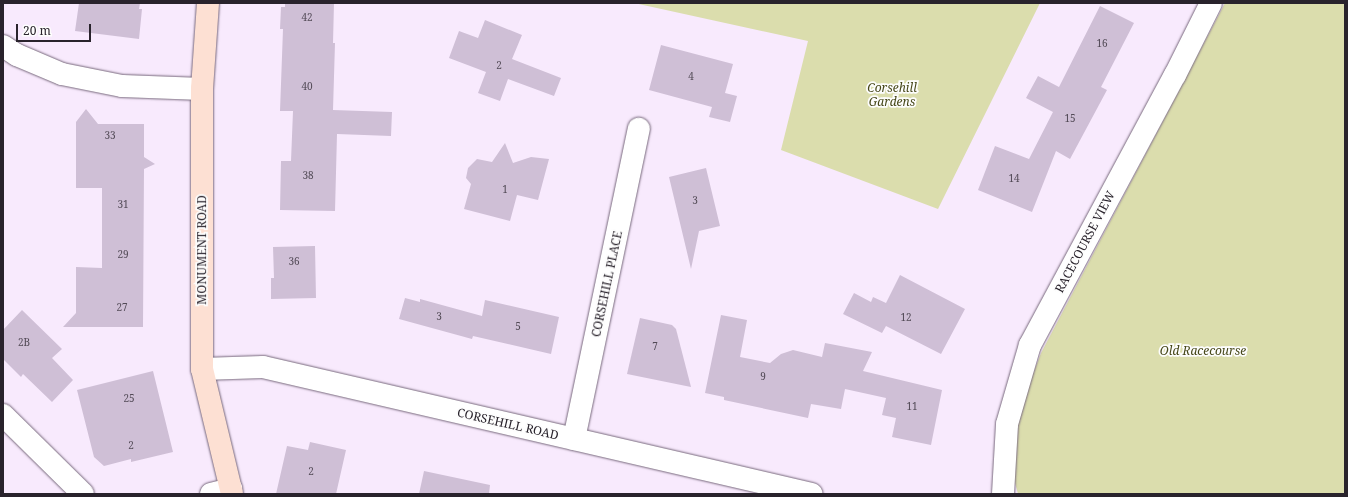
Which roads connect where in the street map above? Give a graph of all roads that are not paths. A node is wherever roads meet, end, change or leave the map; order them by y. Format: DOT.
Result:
graph roads {
  1 [pos="208,3"];
  2 [pos="1211,3"];
  3 [pos="3,46"];
  4 [pos="202,89"];
  5 [pos="639,129"];
  6 [pos="202,369"];
  7 [pos="3,415"];
  8 [pos="574,439"];
  9 [pos="765,489"];
  10 [pos="225,492"];
  11 [pos="84,494"];
  12 [pos="812,494"];
  13 [pos="1003,494"];
  1 -- 4 [label="main road, MONUMENT ROAD"];
  2 -- 13 [label="street, RACECOURSE VIEW"];
  3 -- 4 [label="street"];
  4 -- 6 [label="main road, MONUMENT ROAD"];
  5 -- 8 [label="street, CORSEHILL PLACE"];
  6 -- 8 [label="street, CORSEHILL ROAD"];
  6 -- 10 [label="main road, MONUMENT ROAD"];
  7 -- 11 [label="street"];
  8 -- 9 [label="street, CORSEHILL ROAD"];
  9 -- 12 [label="street, CORSEHILL ROAD"];
}
